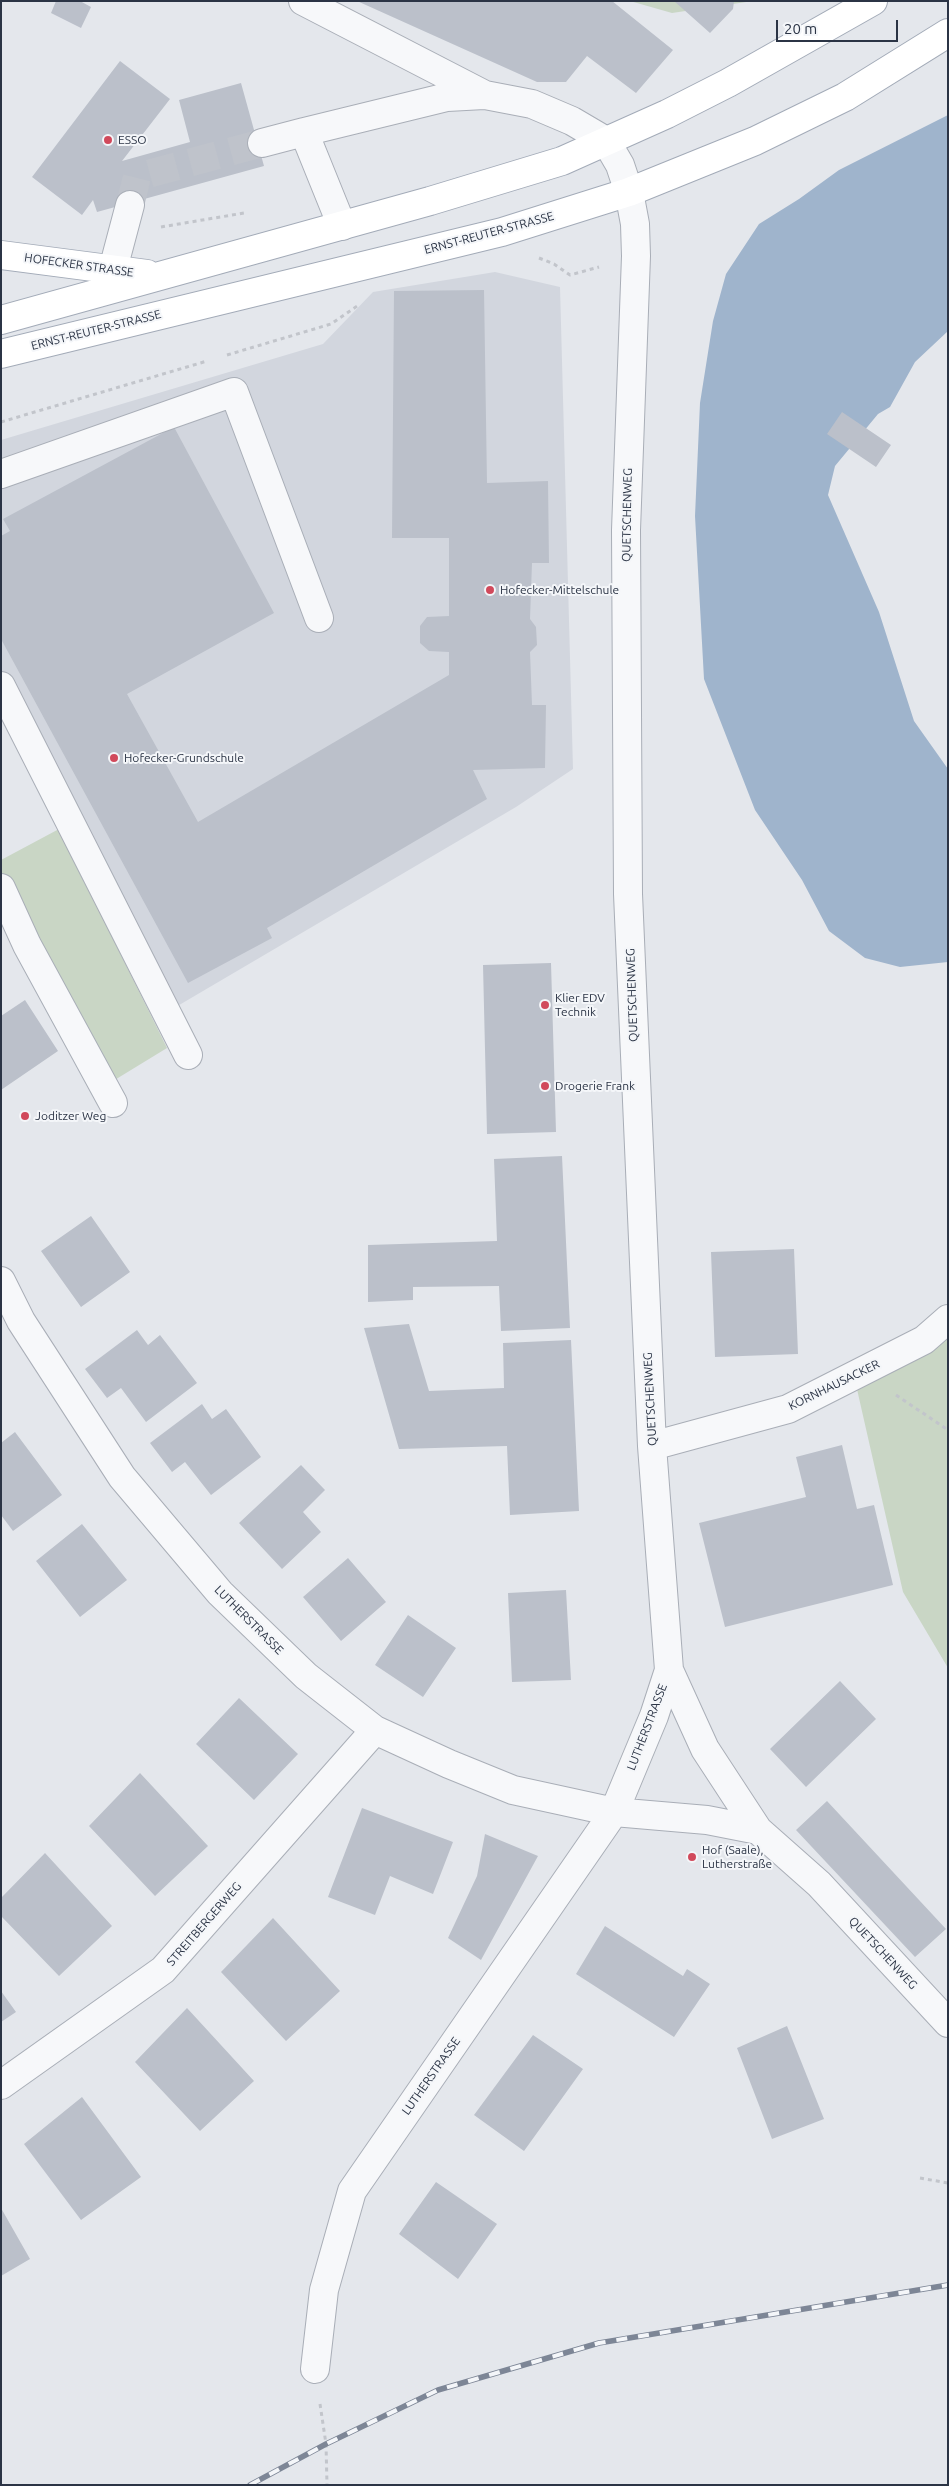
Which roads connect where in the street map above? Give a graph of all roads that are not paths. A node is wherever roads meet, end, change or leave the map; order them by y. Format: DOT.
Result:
graph roads {
  1 [pos="302,1"];
  2 [pos="873,1"];
  3 [pos="948,34"];
  4 [pos="485,95"];
  5 [pos="304,132"];
  6 [pos="606,141"];
  7 [pos="262,143"];
  8 [pos="629,192"];
  9 [pos="130,206"];
  10 [pos="342,226"];
  11 [pos="1,254"];
  12 [pos="113,269"];
  13 [pos="156,276"];
  14 [pos="1,320"];
  15 [pos="1,354"];
  16 [pos="1,474"];
  17 [pos="319,618"];
  18 [pos="1,686"];
  19 [pos="1,888"];
  20 [pos="188,1056"];
  21 [pos="113,1103"];
  22 [pos="1,1281"];
  23 [pos="948,1319"];
  24 [pos="652,1446"];
  25 [pos="669,1670"];
  26 [pos="375,1730"];
  27 [pos="614,1812"];
  28 [pos="758,1830"];
  29 [pos="948,2023"];
  30 [pos="1,2085"];
  31 [pos="315,2369"];
  1 -- 4 [label="street"];
  2 -- 6 [label="main road"];
  3 -- 8 [label="main road, ERNST-REUTER-STRASSE"];
  4 -- 5 [label="street"];
  4 -- 6 [label="street"];
  5 -- 7 [label="street"];
  5 -- 10 [label="street"];
  6 -- 8 [label="street, QUETSCHENWEG"];
  6 -- 10 [label="main road"];
  8 -- 15 [label="main road, ERNST-REUTER-STRASSE"];
  8 -- 24 [label="street, QUETSCHENWEG"];
  9 -- 12 [label="street"];
  10 -- 13 [label="main road"];
  11 -- 12 [label="main road, HOFECKER STRASSE"];
  12 -- 13 [label="main road, HOFECKER STRASSE"];
  13 -- 14 [label="main road"];
  16 -- 17 [label="street"];
  18 -- 20 [label="street"];
  19 -- 21 [label="street"];
  22 -- 26 [label="street, LUTHERSTRASSE"];
  23 -- 24 [label="street, KORNHAUSACKER"];
  24 -- 25 [label="street, QUETSCHENWEG"];
  25 -- 27 [label="street, LUTHERSTRASSE"];
  25 -- 28 [label="street, QUETSCHENWEG"];
  26 -- 27 [label="street, LUTHERSTRASSE"];
  26 -- 30 [label="street, STREITBERGERWEG"];
  27 -- 28 [label="street, LUTHERSTRASSE"];
  27 -- 31 [label="street, LUTHERSTRASSE"];
  28 -- 29 [label="street, QUETSCHENWEG"];
}
